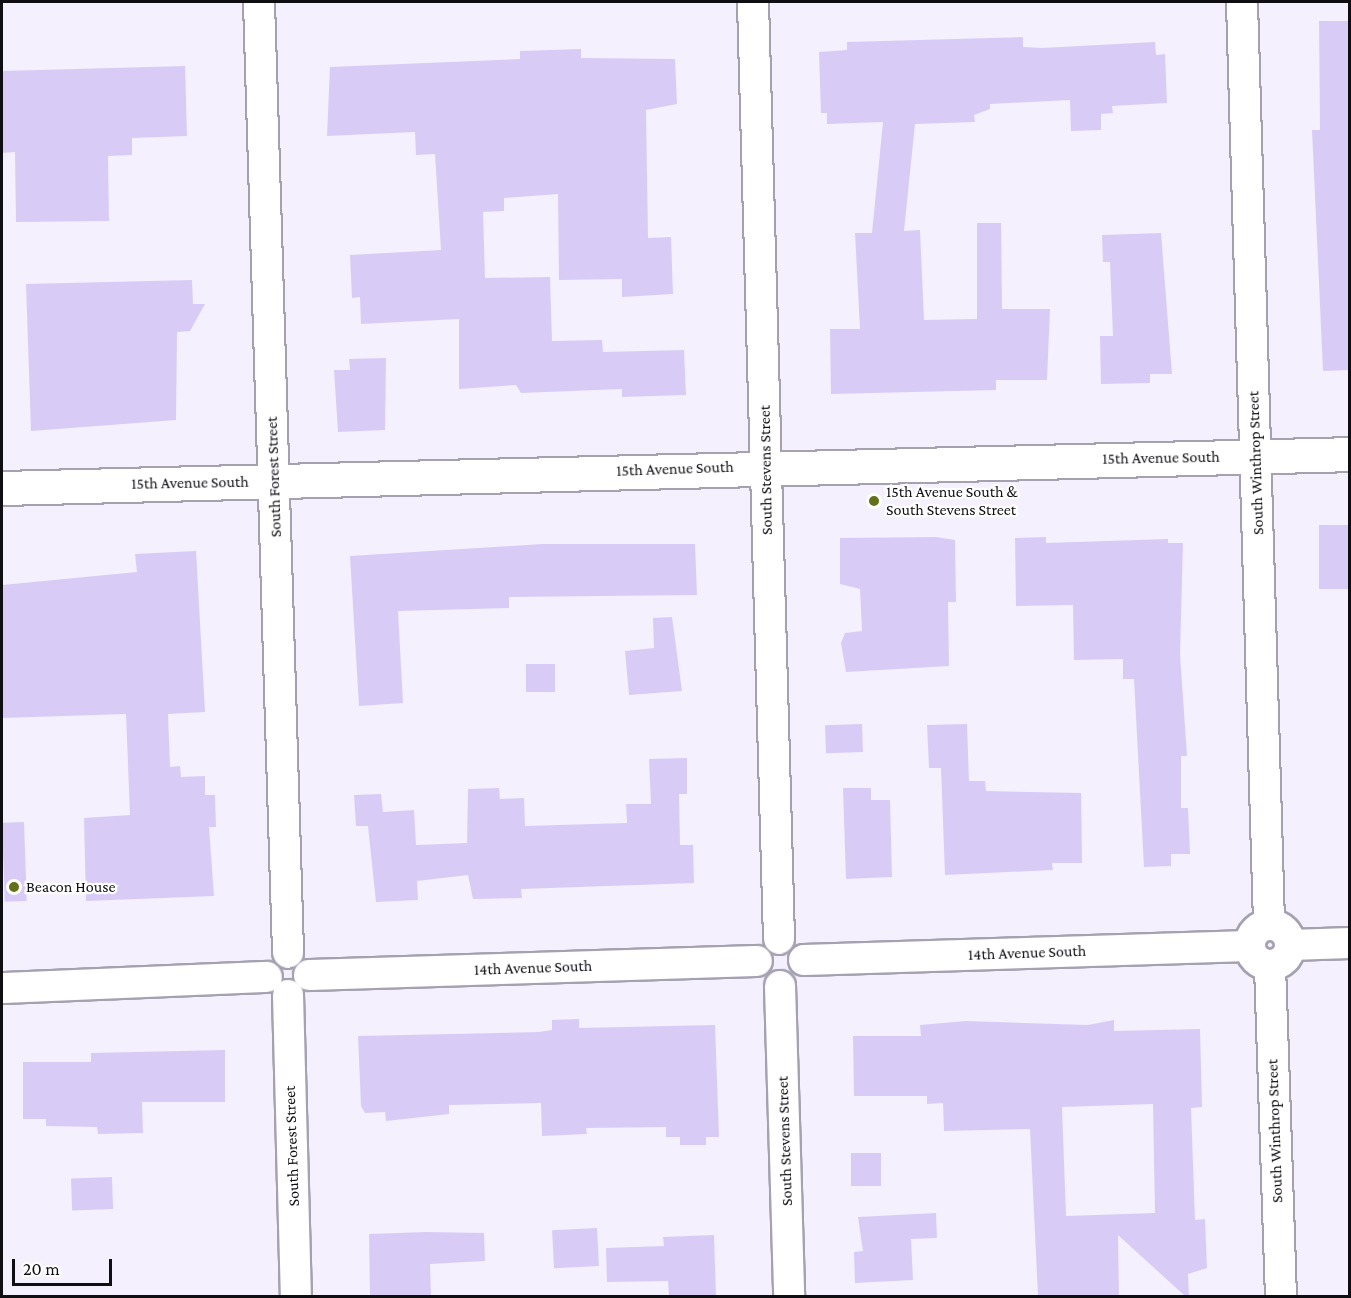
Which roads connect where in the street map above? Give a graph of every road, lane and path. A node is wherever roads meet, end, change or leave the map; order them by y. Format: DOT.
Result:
graph roads {
  1 [pos="260,2"];
  2 [pos="753,2"];
  3 [pos="1242,2"];
  4 [pos="1350,454"];
  5 [pos="1256,456"];
  6 [pos="766,466"];
  7 [pos="273,481"];
  8 [pos="2,488"];
  9 [pos="779,939"];
  10 [pos="1350,943"];
  11 [pos="1263,945"];
  12 [pos="804,960"];
  13 [pos="757,961"];
  14 [pos="288,982"];
  15 [pos="780,986"];
  16 [pos="2,988"];
  17 [pos="296,1296"];
  18 [pos="789,1296"];
  19 [pos="1281,1296"];
  1 -- 7 [label="street, South Forest Street"];
  2 -- 6 [label="street, South Stevens Street"];
  3 -- 5 [label="street, South Winthrop Street"];
  4 -- 5 [label="main road, 15th Avenue South"];
  5 -- 6 [label="main road, 15th Avenue South"];
  5 -- 11 [label="street, South Winthrop Street"];
  6 -- 7 [label="main road, 15th Avenue South"];
  6 -- 9 [label="street, South Stevens Street"];
  7 -- 8 [label="main road, 15th Avenue South"];
  7 -- 14 [label="street, South Forest Street"];
  9 -- 12 [label="street"];
  9 -- 13 [label="street"];
  10 -- 11 [label="street"];
  11 -- 12 [label="street, 14th Avenue South"];
  11 -- 19 [label="street, South Winthrop Street"];
  12 -- 15 [label="street"];
  13 -- 14 [label="street, 14th Avenue South"];
  13 -- 15 [label="street"];
  14 -- 16 [label="street, 14th Avenue South"];
  14 -- 17 [label="street, South Forest Street"];
  15 -- 18 [label="street, South Stevens Street"];
}
